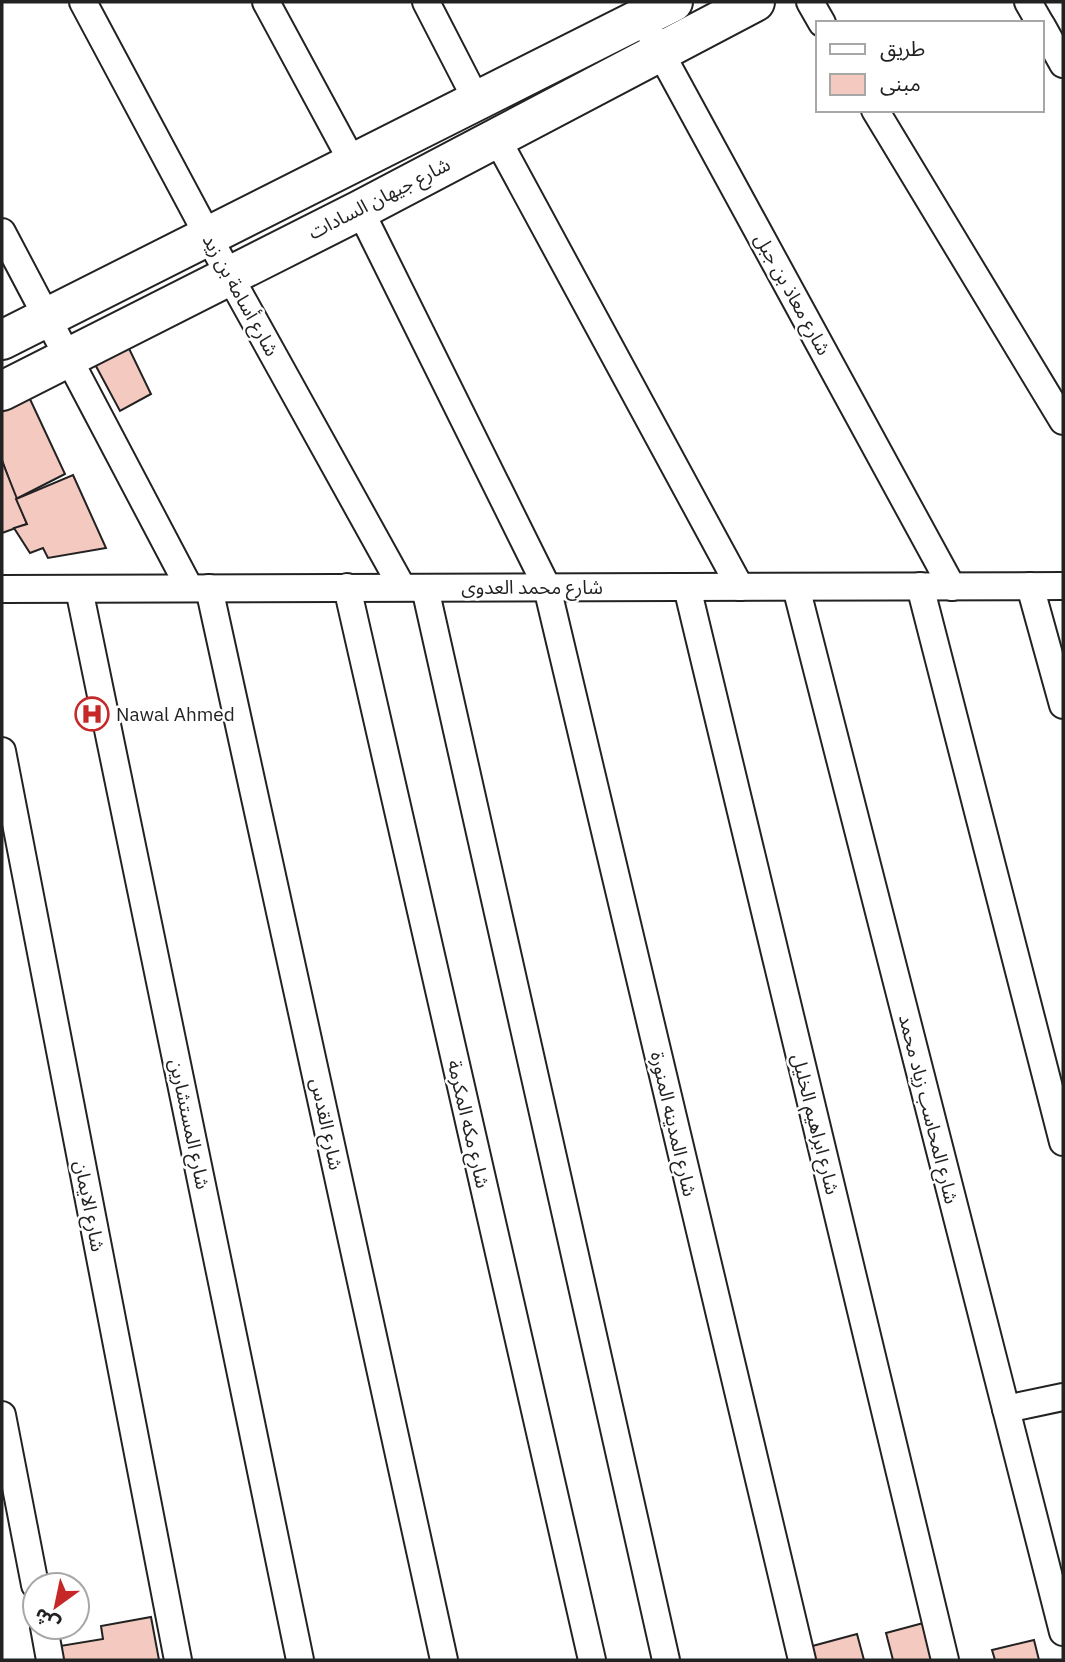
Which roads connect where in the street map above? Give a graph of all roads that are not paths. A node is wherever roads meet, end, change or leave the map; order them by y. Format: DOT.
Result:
graph roads {
  1 [pos="83,2"];
  2 [pos="266,2"];
  3 [pos="426,2"];
  4 [pos="755,2"];
  5 [pos="810,2"];
  6 [pos="1028,2"];
  7 [pos="649,7"];
  8 [pos="821,21"];
  9 [pos="1039,21"];
  10 [pos="1044,30"];
  11 [pos="660,51"];
  12 [pos="1063,64"];
  13 [pos="477,101"];
  14 [pos="876,112"];
  15 [pos="496,137"];
  16 [pos="353,163"];
  17 [pos="360,210"];
  18 [pos="2,232"];
  19 [pos="209,236"];
  20 [pos="229,275"];
  21 [pos="47,317"];
  22 [pos="2,340"];
  23 [pos="69,357"];
  24 [pos="2,391"];
  25 [pos="1063,421"];
  26 [pos="920,586"];
  27 [pos="1030,586"];
  28 [pos="1063,586"];
  29 [pos="346,587"];
  30 [pos="414,587"];
  31 [pos="547,587"];
  32 [pos="687,587"];
  33 [pos="740,587"];
  34 [pos="796,587"];
  35 [pos="952,587"];
  36 [pos="199,588"];
  37 [pos="2,589"];
  38 [pos="79,589"];
  39 [pos="1063,705"];
  40 [pos="2,751"];
  41 [pos="1063,1142"];
  42 [pos="1063,1397"];
  43 [pos="1006,1409"];
  44 [pos="2,1415"];
  45 [pos="33,1571"];
  46 [pos="1063,1632"];
  47 [pos="47,1641"];
  48 [pos="50,1660"];
  49 [pos="178,1660"];
  50 [pos="300,1660"];
  51 [pos="444,1660"];
  52 [pos="592,1660"];
  53 [pos="666,1660"];
  54 [pos="802,1660"];
  55 [pos="945,1660"];
  1 -- 19 [label="street, شارع أسامة بن زيد"];
  2 -- 16 [label="street"];
  3 -- 13 [label="street"];
  4 -- 11 [label="main road, شارع جيهان السادات"];
  5 -- 8 [label="street"];
  6 -- 9 [label="street"];
  7 -- 11 [label="street, شارع معاذ بن جبل"];
  7 -- 13 [label="main road"];
  10 -- 12 [label="street"];
  11 -- 15 [label="main road, شارع جيهان السادات"];
  11 -- 35 [label="street, شارع معاذ بن جبل"];
  13 -- 16 [label="main road"];
  14 -- 25 [label="street"];
  15 -- 17 [label="main road, شارع جيهان السادات"];
  15 -- 33 [label="street"];
  16 -- 19 [label="main road"];
  17 -- 20 [label="main road, شارع جيهان السادات"];
  17 -- 31 [label="street, شارع المدينه المنورة"];
  18 -- 21 [label="street, شارع القدس"];
  19 -- 20 [label="street, شارع أسامة بن زيد"];
  19 -- 21 [label="main road"];
  20 -- 23 [label="main road, شارع جيهان السادات"];
  20 -- 30 [label="street, شارع أسامة بن زيد"];
  21 -- 22 [label="main road"];
  21 -- 23 [label="street, شارع القدس"];
  23 -- 24 [label="main road, شارع جيهان السادات"];
  23 -- 36 [label="street, شارع القدس"];
  26 -- 34 [label="street, شارع محمد العدوى"];
  26 -- 35 [label="street, شارع محمد العدوى"];
  26 -- 41 [label="street"];
  27 -- 28 [label="street, شارع محمد العدوى"];
  27 -- 35 [label="street, شارع محمد العدوى"];
  27 -- 39 [label="street"];
  29 -- 30 [label="street, شارع محمد العدوى"];
  29 -- 36 [label="street, شارع محمد العدوى"];
  29 -- 52 [label="street, شارع مكه المكرمة"];
  30 -- 31 [label="street, شارع محمد العدوى"];
  30 -- 53 [label="street, شارع أسامة بن زيد"];
  31 -- 32 [label="street, شارع محمد العدوى"];
  31 -- 54 [label="street, شارع المدينه المنورة"];
  32 -- 33 [label="street, شارع محمد العدوى"];
  32 -- 55 [label="street, شارع ابراهيم الخليل"];
  33 -- 34 [label="street, شارع محمد العدوى"];
  34 -- 43 [label="street, شارع المحاسب زياد محمد"];
  36 -- 38 [label="street, شارع محمد العدوى"];
  36 -- 51 [label="street, شارع القدس"];
  37 -- 38 [label="street, شارع محمد العدوى"];
  38 -- 50 [label="street, شارع المستشارين"];
  40 -- 49 [label="street, شارع الايمان"];
  42 -- 43 [label="street"];
  43 -- 46 [label="street, شارع المحاسب زياد محمد"];
  44 -- 45 [label="street"];
  47 -- 48 [label="street"];
}
